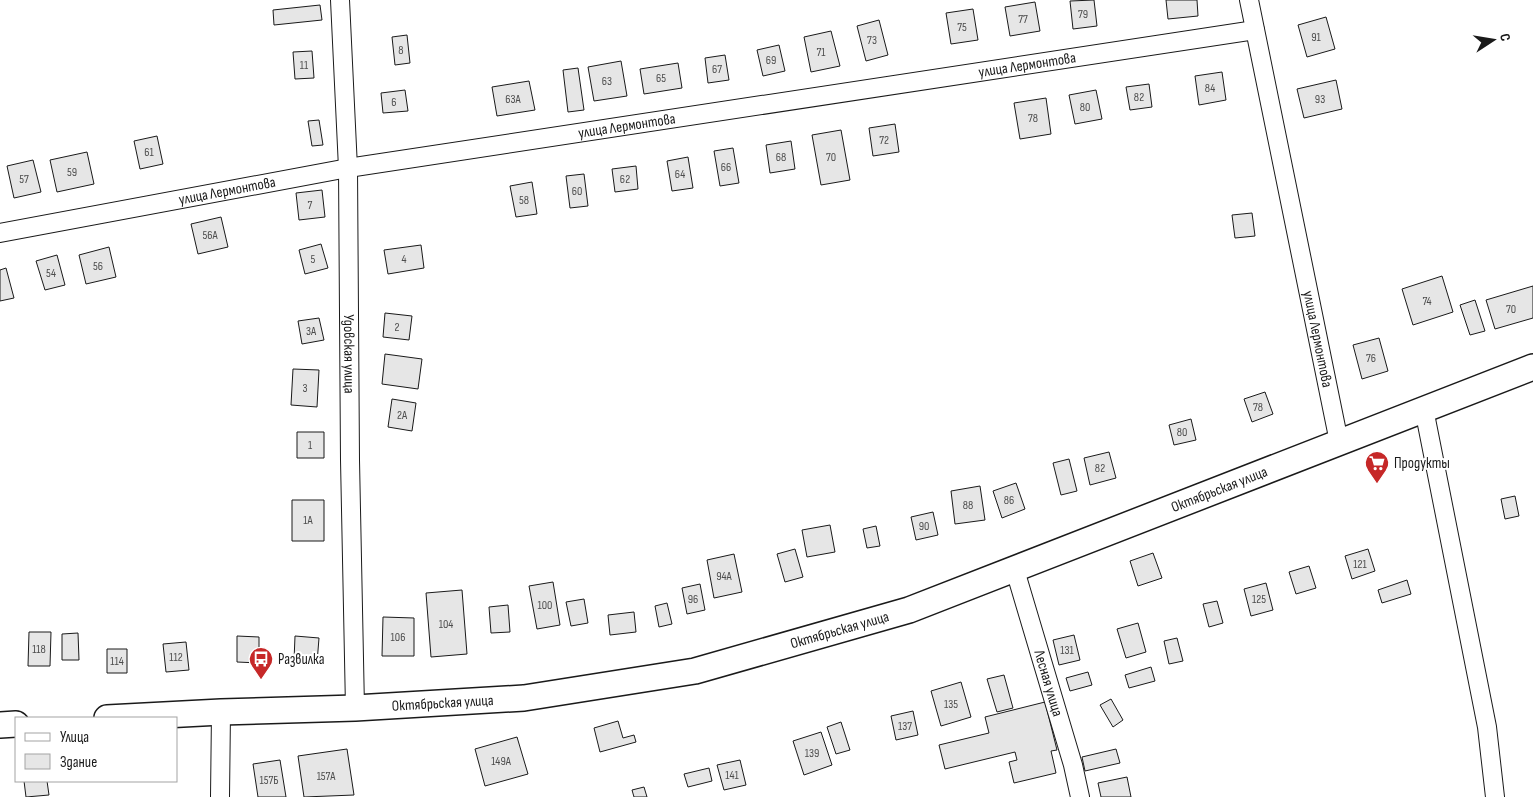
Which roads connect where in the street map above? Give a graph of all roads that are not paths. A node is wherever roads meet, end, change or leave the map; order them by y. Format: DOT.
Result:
graph roads {
  1 [pos="340,0"];
  2 [pos="1249,0"];
  3 [pos="1255,30"];
  4 [pos="348,168"];
  5 [pos="0,233"];
  6 [pos="1533,367"];
  7 [pos="1424,409"];
  8 [pos="1340,442"];
  9 [pos="1015,570"];
  10 [pos="356,708"];
  11 [pos="221,712"];
  12 [pos="126,717"];
  13 [pos="0,724"];
  14 [pos="15,724"];
  15 [pos="220,797"];
  16 [pos="1080,797"];
  17 [pos="1495,797"];
  1 -- 4 [label="street, Удовская улица"];
  2 -- 3 [label="street, улица Лермонтова"];
  3 -- 4 [label="street, улица Лермонтова"];
  3 -- 8 [label="street, улица Лермонтова"];
  4 -- 5 [label="street, улица Лермонтова"];
  4 -- 10 [label="street, Удовская улица"];
  6 -- 7 [label="street, Октябрьская улица"];
  7 -- 8 [label="street, Октябрьская улица"];
  7 -- 17 [label="street"];
  8 -- 9 [label="street, Октябрьская улица"];
  9 -- 10 [label="street, Октябрьская улица"];
  9 -- 16 [label="street, Лесная улица"];
  10 -- 11 [label="street, Октябрьская улица"];
  11 -- 12 [label="street, Октябрьская улица"];
  11 -- 15 [label="street"];
  13 -- 14 [label="street"];
}
